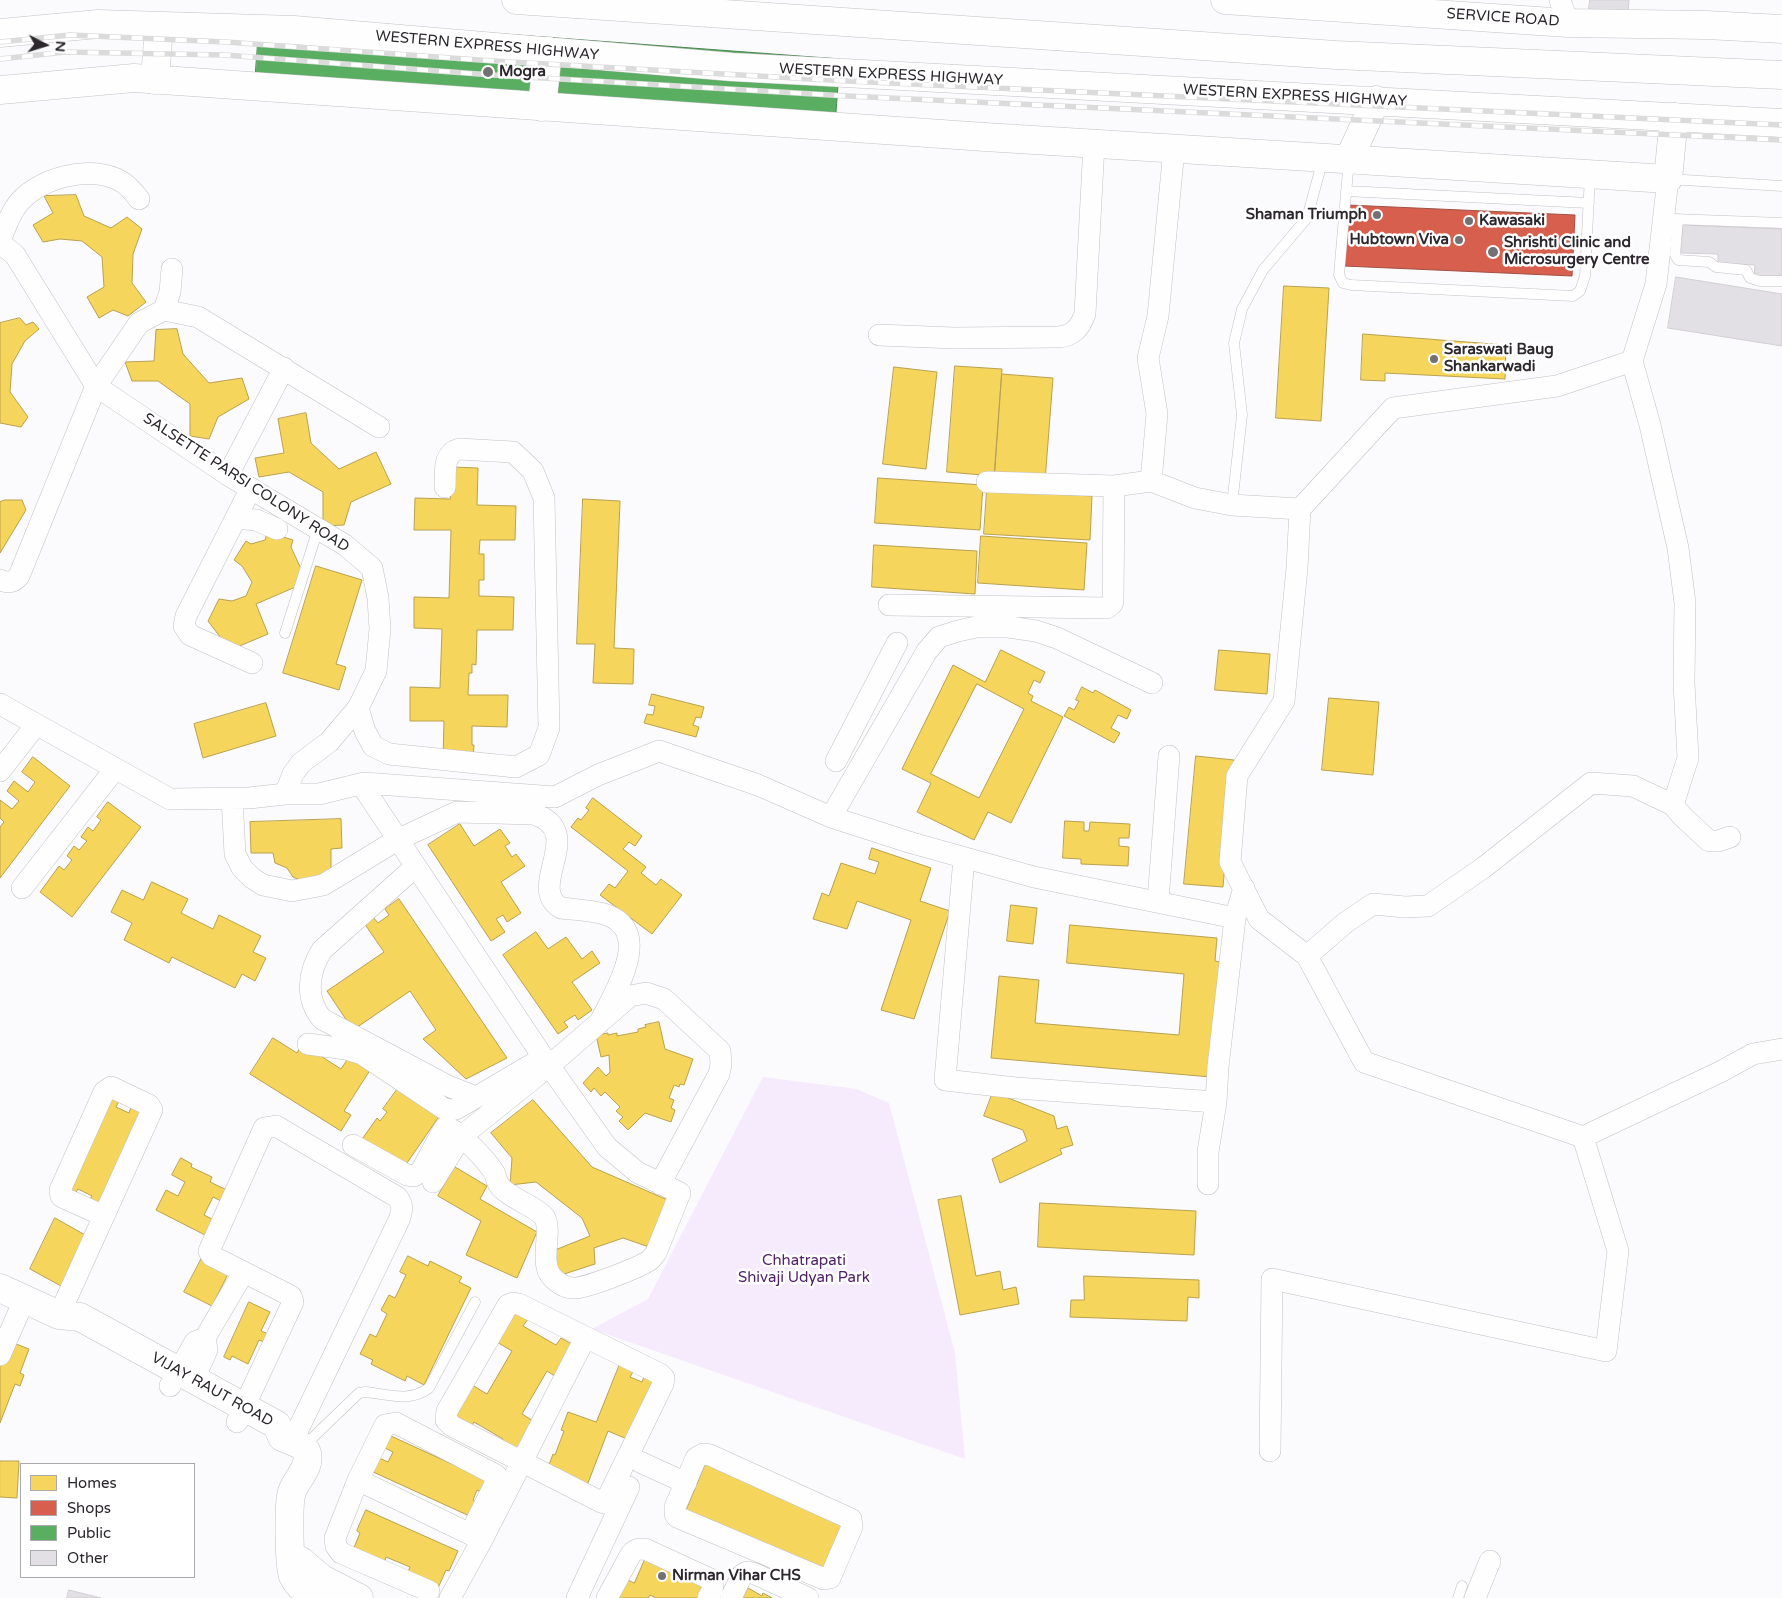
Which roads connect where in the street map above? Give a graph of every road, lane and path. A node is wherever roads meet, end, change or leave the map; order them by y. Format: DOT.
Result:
graph roads {
  1 [pos="516,0"];
  2 [pos="1225,0"];
  3 [pos="1564,11"];
  4 [pos="159,26"];
  5 [pos="1782,29"];
  6 [pos="0,33"];
  7 [pos="548,51"];
  8 [pos="1782,75"];
  9 [pos="155,80"];
  10 [pos="0,90"];
  11 [pos="1376,100"];
  12 [pos="542,107"];
  13 [pos="1674,117"];
  14 [pos="1782,123"];
  15 [pos="1094,144"];
  16 [pos="1174,149"];
  17 [pos="1336,159"];
  18 [pos="1590,174"];
  19 [pos="1668,179"];
  20 [pos="1782,186"];
  21 [pos="1346,191"];
  22 [pos="138,199"];
  23 [pos="1589,203"];
  24 [pos="1671,219"];
  25 [pos="1782,223"];
  26 [pos="0,241"];
  27 [pos="172,269"];
  28 [pos="1782,281"];
  29 [pos="164,310"];
  30 [pos="879,335"];
  31 [pos="1632,361"];
  32 [pos="284,368"];
  33 [pos="96,386"];
  34 [pos="379,427"];
  35 [pos="228,475"];
  36 [pos="1151,481"];
  37 [pos="987,482"];
  38 [pos="1114,486"];
  39 [pos="444,487"];
  40 [pos="250,488"];
  41 [pos="1232,505"];
  42 [pos="1300,509"];
  43 [pos="236,518"];
  44 [pos="277,529"];
  45 [pos="318,529"];
  46 [pos="0,580"];
  47 [pos="889,605"];
  48 [pos="286,633"];
  49 [pos="897,643"];
  50 [pos="252,663"];
  51 [pos="1152,683"];
  52 [pos="868,700"];
  53 [pos="0,704"];
  54 [pos="358,708"];
  55 [pos="891,712"];
  56 [pos="36,725"];
  57 [pos="1169,756"];
  58 [pos="836,761"];
  59 [pos="114,769"];
  60 [pos="0,771"];
  61 [pos="361,784"];
  62 [pos="285,794"];
  63 [pos="232,798"];
  64 [pos="1672,805"];
  65 [pos="831,817"];
  66 [pos="1730,837"];
  67 [pos="398,840"];
  68 [pos="964,858"];
  69 [pos="415,867"];
  70 [pos="22,888"];
  71 [pos="1244,888"];
  72 [pos="1158,901"];
  73 [pos="1235,918"];
  74 [pos="1307,956"];
  75 [pos="600,1022"];
  76 [pos="308,1044"];
  77 [pos="1782,1049"];
  78 [pos="546,1061"];
  79 [pos="476,1097"];
  80 [pos="1216,1102"];
  81 [pos="463,1136"];
  82 [pos="1583,1137"];
  83 [pos="352,1145"];
  84 [pos="433,1182"];
  85 [pos="660,1184"];
  86 [pos="1208,1184"];
  87 [pos="104,1216"];
  88 [pos="0,1288"];
  89 [pos="25,1298"];
  90 [pos="475,1302"];
  91 [pos="59,1315"];
  92 [pos="585,1338"];
  93 [pos="0,1355"];
  94 [pos="181,1378"];
  95 [pos="678,1383"];
  96 [pos="240,1410"];
  97 [pos="293,1442"];
  98 [pos="1270,1451"];
  99 [pos="640,1462"];
  100 [pos="521,1463"];
  101 [pos="358,1480"];
  102 [pos="686,1483"];
  103 [pos="476,1537"];
  104 [pos="296,1559"];
  105 [pos="1490,1561"];
  106 [pos="429,1591"];
  107 [pos="1469,1592"];
  108 [pos="319,1598"];
  109 [pos="359,1598"];
  110 [pos="450,1598"];
  111 [pos="577,1598"];
  112 [pos="607,1598"];
  113 [pos="708,1598"];
  114 [pos="731,1598"];
  115 [pos="808,1598"];
  116 [pos="1458,1598"];
  1 -- 8 [label="main road"];
  2 -- 3 [label="main road, SERVICE ROAD"];
  3 -- 5 [label="main road, SERVICE ROAD"];
  4 -- 6 [label="main road, WESTERN EXPRESS HIGHWAY"];
  4 -- 7 [label="main road, WESTERN EXPRESS HIGHWAY"];
  4 -- 9 [label="main road"];
  7 -- 11 [label="main road, WESTERN EXPRESS HIGHWAY"];
  7 -- 12 [label="main road"];
  9 -- 10 [label="main road"];
  9 -- 12 [label="main road"];
  11 -- 13 [label="main road, WESTERN EXPRESS HIGHWAY"];
  11 -- 17 [label="main road"];
  12 -- 15 [label="main road"];
  13 -- 14 [label="main road, WESTERN EXPRESS HIGHWAY"];
  13 -- 19 [label="main road"];
  15 -- 16 [label="main road"];
  15 -- 30 [label="street"];
  16 -- 17 [label="main road"];
  16 -- 36 [label="street"];
  17 -- 18 [label="main road"];
  17 -- 21 [label="lane"];
  17 -- 41 [label="lane"];
  18 -- 19 [label="main road"];
  18 -- 23 [label="lane"];
  19 -- 20 [label="lane"];
  19 -- 24 [label="street"];
  21 -- 23 [label="lane"];
  21 -- 23 [label="lane"];
  22 -- 26 [label="street"];
  24 -- 25 [label="lane"];
  24 -- 28 [label="lane"];
  24 -- 31 [label="street"];
  26 -- 33 [label="street, SALSETTE PARSI COLONY ROAD"];
  27 -- 29 [label="street"];
  29 -- 32 [label="street"];
  29 -- 33 [label="street"];
  31 -- 42 [label="street"];
  31 -- 64 [label="street"];
  32 -- 34 [label="street"];
  32 -- 35 [label="street"];
  33 -- 35 [label="street, SALSETTE PARSI COLONY ROAD"];
  33 -- 46 [label="street"];
  35 -- 40 [label="street, SALSETTE PARSI COLONY ROAD"];
  36 -- 38 [label="street"];
  36 -- 41 [label="street"];
  37 -- 38 [label="street"];
  38 -- 47 [label="street"];
  39 -- 54 [label="street"];
  40 -- 43 [label="street"];
  40 -- 45 [label="street, SALSETTE PARSI COLONY ROAD"];
  41 -- 42 [label="street"];
  42 -- 71 [label="street"];
  43 -- 44 [label="street"];
  43 -- 50 [label="street"];
  45 -- 48 [label="lane"];
  45 -- 54 [label="street, SALSETTE PARSI COLONY ROAD"];
  49 -- 52 [label="street"];
  51 -- 55 [label="street"];
  52 -- 55 [label="street"];
  52 -- 58 [label="street"];
  53 -- 56 [label="street"];
  54 -- 62 [label="street, SALSETTE PARSI COLONY ROAD"];
  55 -- 65 [label="street"];
  56 -- 59 [label="street"];
  56 -- 60 [label="street"];
  57 -- 72 [label="street"];
  59 -- 63 [label="street"];
  59 -- 70 [label="street"];
  61 -- 62 [label="street"];
  61 -- 65 [label="street"];
  61 -- 67 [label="street"];
  62 -- 63 [label="street"];
  63 -- 67 [label="street"];
  64 -- 66 [label="street"];
  64 -- 74 [label="street"];
  65 -- 68 [label="street"];
  67 -- 69 [label="street"];
  67 -- 75 [label="street"];
  68 -- 72 [label="street"];
  68 -- 80 [label="street"];
  69 -- 78 [label="street"];
  69 -- 79 [label="street"];
  71 -- 73 [label="street"];
  71 -- 74 [label="street"];
  72 -- 73 [label="street"];
  73 -- 80 [label="street"];
  74 -- 82 [label="street"];
  75 -- 78 [label="street"];
  75 -- 85 [label="street"];
  76 -- 79 [label="street"];
  77 -- 82 [label="street"];
  78 -- 79 [label="street"];
  78 -- 81 [label="street"];
  78 -- 85 [label="street"];
  80 -- 86 [label="street"];
  81 -- 83 [label="street"];
  81 -- 84 [label="street"];
  81 -- 85 [label="street"];
  82 -- 98 [label="street"];
  87 -- 87 [label="street"];
  87 -- 91 [label="street"];
  88 -- 89 [label="main road, VIJAY RAUT ROAD"];
  89 -- 91 [label="main road, VIJAY RAUT ROAD"];
  89 -- 93 [label="street"];
  90 -- 97 [label="lane"];
  91 -- 94 [label="main road, VIJAY RAUT ROAD"];
  92 -- 100 [label="street"];
  92 -- 100 [label="street"];
  92 -- 100 [label="street"];
  94 -- 96 [label="main road, VIJAY RAUT ROAD"];
  94 -- 96 [label="street"];
  95 -- 99 [label="street"];
  96 -- 97 [label="main road, VIJAY RAUT ROAD"];
  96 -- 97 [label="street"];
  97 -- 104 [label="main road"];
  99 -- 102 [label="street"];
  99 -- 111 [label="street"];
  100 -- 103 [label="street"];
  101 -- 103 [label="street"];
  101 -- 103 [label="street"];
  101 -- 106 [label="street"];
  102 -- 102 [label="street"];
  103 -- 110 [label="street"];
  104 -- 108 [label="main road"];
  104 -- 109 [label="main road"];
  105 -- 107 [label="street"];
  107 -- 116 [label="lane"];
  112 -- 113 [label="street"];
  114 -- 115 [label="street"];
}
